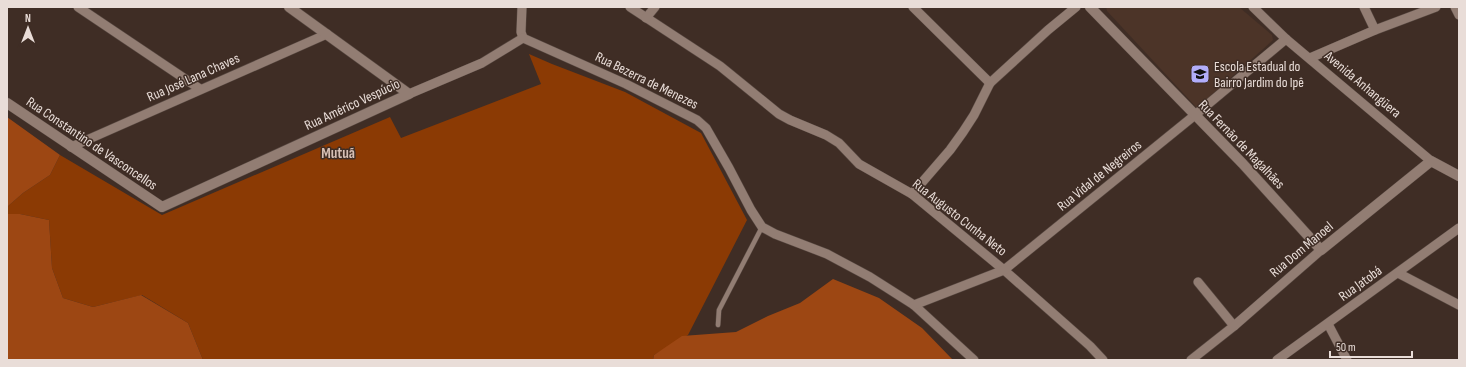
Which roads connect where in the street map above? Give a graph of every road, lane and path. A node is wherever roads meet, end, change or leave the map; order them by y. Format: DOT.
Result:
graph roads {
  1 [pos="78,7"];
  2 [pos="289,7"];
  3 [pos="522,7"];
  4 [pos="630,7"];
  5 [pos="655,7"];
  6 [pos="913,7"];
  7 [pos="1076,7"];
  8 [pos="1090,7"];
  9 [pos="1253,7"];
  10 [pos="1364,7"];
  11 [pos="1436,7"];
  12 [pos="1455,7"];
  13 [pos="1459,15"];
  14 [pos="646,18"];
  15 [pos="1375,30"];
  16 [pos="327,34"];
  17 [pos="524,38"];
  18 [pos="1286,39"];
  19 [pos="1310,58"];
  20 [pos="990,83"];
  21 [pos="200,89"];
  22 [pos="409,94"];
  23 [pos="7,103"];
  24 [pos="1196,115"];
  25 [pos="71,147"];
  26 [pos="1431,161"];
  27 [pos="1459,176"];
  28 [pos="912,194"];
  29 [pos="162,207"];
  30 [pos="762,227"];
  31 [pos="1459,228"];
  32 [pos="1321,250"];
  33 [pos="1004,270"];
  34 [pos="1398,273"];
  35 [pos="1198,282"];
  36 [pos="914,305"];
  37 [pos="1459,305"];
  38 [pos="1328,324"];
  39 [pos="718,325"];
  40 [pos="1234,326"];
  41 [pos="974,360"];
  42 [pos="1103,360"];
  43 [pos="1191,360"];
  44 [pos="1277,360"];
  45 [pos="1347,360"];
  1 -- 21 [label="street"];
  2 -- 16 [label="street"];
  3 -- 17 [label="street"];
  4 -- 14 [label="street, Rua Augusto Cunha Neto"];
  5 -- 14 [label="street"];
  6 -- 20 [label="street"];
  7 -- 20 [label="street"];
  8 -- 24 [label="street, Rua Fernão de Magalhães"];
  9 -- 18 [label="street, Avenida Anhangüera"];
  10 -- 15 [label="street"];
  11 -- 15 [label="street"];
  12 -- 13 [label="street"];
  14 -- 28 [label="street, Rua Augusto Cunha Neto"];
  15 -- 19 [label="street"];
  16 -- 21 [label="street, Rua José Lana Chaves"];
  16 -- 22 [label="street"];
  17 -- 22 [label="street, Rua Américo Vespúcio"];
  17 -- 30 [label="street, Rua Bezerra de Menezes"];
  18 -- 19 [label="street, Avenida Anhangüera"];
  18 -- 24 [label="street, Rua Vidal de Negreiros"];
  19 -- 26 [label="street, Avenida Anhangüera"];
  20 -- 28 [label="street"];
  21 -- 25 [label="street, Rua José Lana Chaves"];
  22 -- 29 [label="street, Rua Américo Vespúcio"];
  23 -- 25 [label="street, Rua Constantino de Vasconcellos"];
  24 -- 32 [label="street, Rua Fernão de Magalhães"];
  24 -- 33 [label="street, Rua Vidal de Negreiros"];
  25 -- 29 [label="street, Rua Constantino de Vasconcellos"];
  26 -- 27 [label="street, Avenida Anhangüera"];
  26 -- 32 [label="street, Rua Dom Manoel"];
  28 -- 33 [label="street, Rua Augusto Cunha Neto"];
  30 -- 36 [label="street, Rua Bezerra de Menezes"];
  30 -- 39 [label="lane"];
  31 -- 34 [label="street, Rua Jatobá"];
  32 -- 40 [label="street, Rua Dom Manoel"];
  33 -- 36 [label="street, Rua Vidal de Negreiros"];
  33 -- 42 [label="street, Rua Augusto Cunha Neto"];
  34 -- 37 [label="street"];
  34 -- 38 [label="street, Rua Jatobá"];
  35 -- 40 [label="street"];
  36 -- 41 [label="street, Rua Bezerra de Menezes"];
  38 -- 44 [label="street, Rua Jatobá"];
  38 -- 45 [label="street"];
  40 -- 43 [label="street, Rua Dom Manoel"];
}
